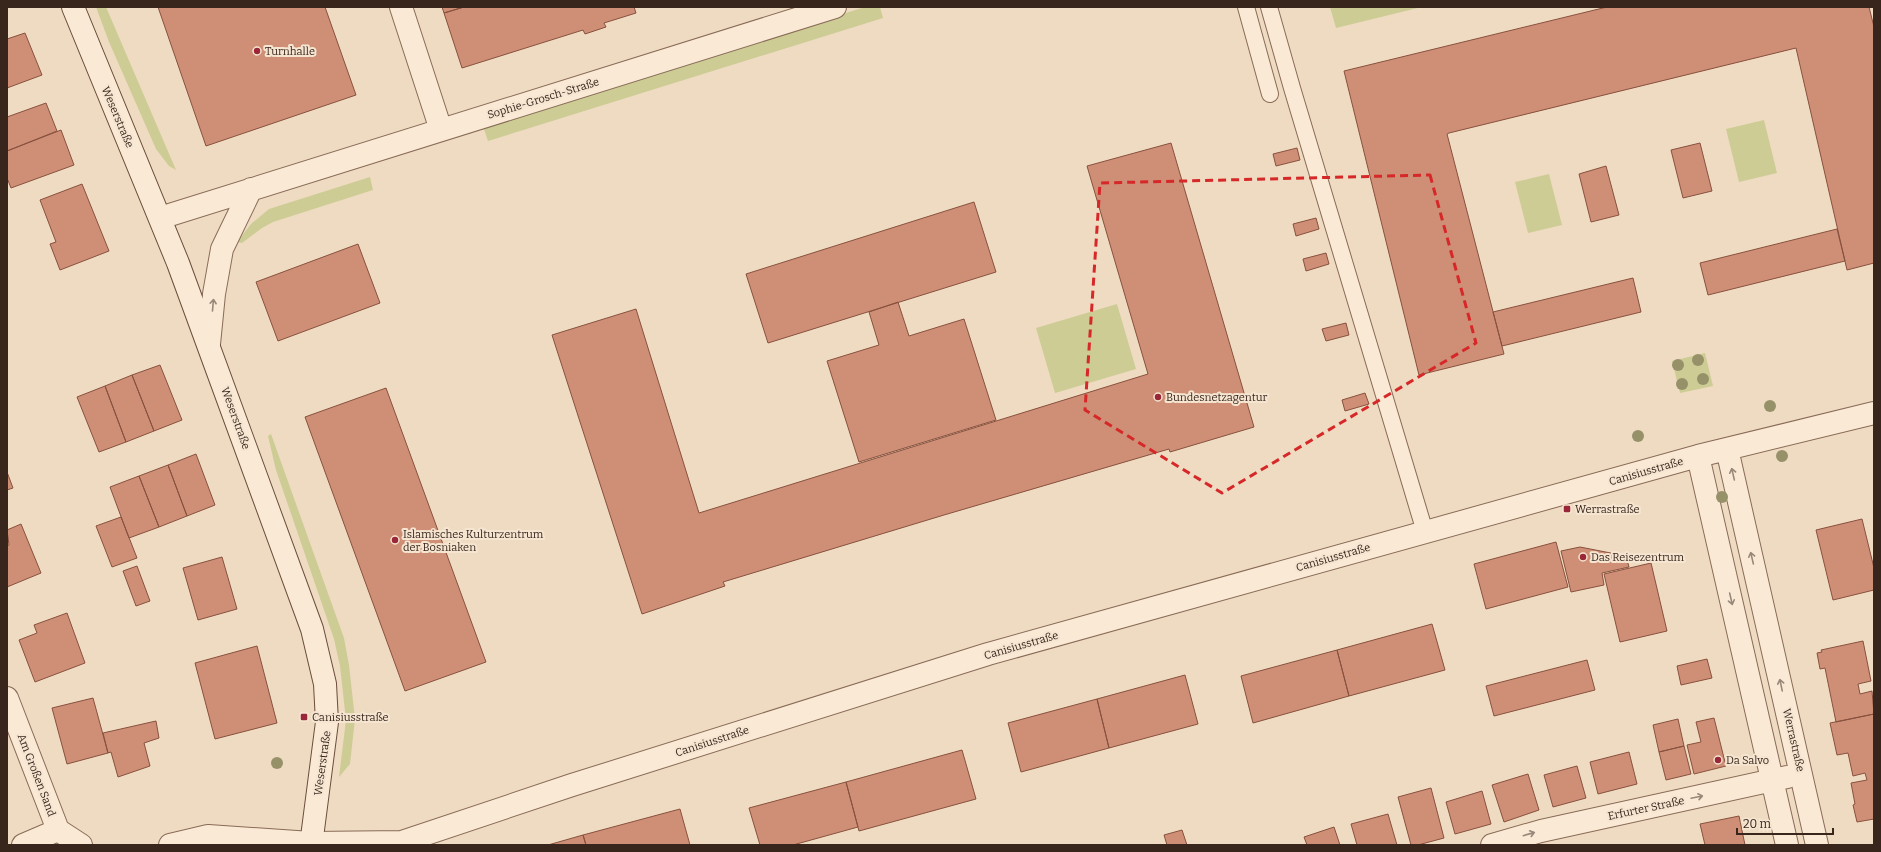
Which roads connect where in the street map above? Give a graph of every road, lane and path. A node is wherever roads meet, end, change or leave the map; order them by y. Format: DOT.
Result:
graph roads {
  1 [pos="73,7"];
  2 [pos="401,7"];
  3 [pos="835,7"];
  4 [pos="1246,7"];
  5 [pos="1269,7"];
  6 [pos="1270,94"];
  7 [pos="441,130"];
  8 [pos="251,190"];
  9 [pos="160,218"];
  10 [pos="209,344"];
  11 [pos="1874,413"];
  12 [pos="1726,449"];
  13 [pos="1698,456"];
  14 [pos="1425,532"];
  15 [pos="7,698"];
  16 [pos="1801,773"];
  17 [pos="1773,781"];
  18 [pos="58,830"];
  19 [pos="311,844"];
  20 [pos="22,845"];
  21 [pos="81,845"];
  22 [pos="170,845"];
  23 [pos="1492,845"];
  24 [pos="1787,845"];
  25 [pos="1817,845"];
  1 -- 9 [label="street, Weserstraße"];
  2 -- 7 [label="street"];
  3 -- 7 [label="street, Sophie-Grosch-Straße"];
  4 -- 6 [label="lane"];
  5 -- 14 [label="lane"];
  7 -- 8 [label="street, Sophie-Grosch-Straße"];
  8 -- 9 [label="street, Sophie-Grosch-Straße"];
  10 -- 8 [label="street, one-way"];
  9 -- 10 [label="street, Weserstraße"];
  10 -- 19 [label="street, Weserstraße"];
  11 -- 12 [label="street, Canisiusstraße"];
  12 -- 13 [label="street, Canisiusstraße"];
  16 -- 12 [label="street, Werrastraße, one-way"];
  13 -- 14 [label="street, Canisiusstraße"];
  13 -- 17 [label="street, one-way"];
  14 -- 19 [label="street, Canisiusstraße"];
  15 -- 18 [label="street, Am Großen Sand"];
  16 -- 17 [label="street, Erfurter Straße"];
  16 -- 25 [label="street, Werrastraße"];
  23 -- 17 [label="street, Erfurter Straße, one-way"];
  17 -- 24 [label="street"];
  18 -- 20 [label="street"];
  18 -- 21 [label="street"];
  19 -- 22 [label="street, Canisiusstraße"];
}
